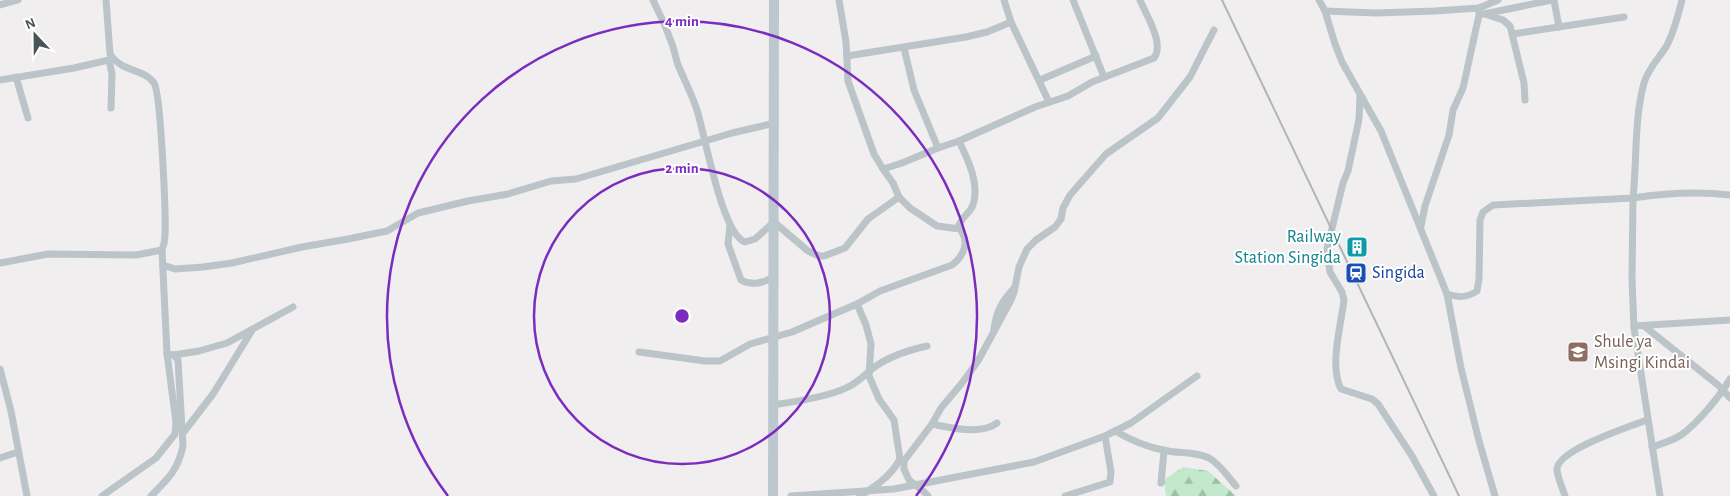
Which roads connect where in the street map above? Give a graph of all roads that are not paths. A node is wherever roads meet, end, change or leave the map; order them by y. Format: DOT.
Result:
graph roads {
  1 [pos="18,0"];
  2 [pos="106,0"];
  3 [pos="653,0"];
  4 [pos="774,0"];
  5 [pos="838,0"];
  6 [pos="1004,0"];
  7 [pos="1073,0"];
  8 [pos="1140,0"];
  9 [pos="1319,0"];
  10 [pos="1553,0"];
  11 [pos="1682,0"];
  12 [pos="1494,1"];
  13 [pos="0,5"];
  14 [pos="1325,11"];
  15 [pos="1481,12"];
  16 [pos="1624,17"];
  17 [pos="1011,22"];
  18 [pos="1560,27"];
  19 [pos="1214,30"];
  20 [pos="1513,34"];
  21 [pos="904,48"];
  22 [pos="847,56"];
  23 [pos="1096,56"];
  24 [pos="111,59"];
  25 [pos="16,77"];
  26 [pos="1104,77"];
  27 [pos="0,80"];
  28 [pos="1040,80"];
  29 [pos="1360,93"];
  30 [pos="1525,100"];
  31 [pos="1049,102"];
  32 [pos="111,108"];
  33 [pos="28,118"];
  34 [pos="775,123"];
  35 [pos="706,141"];
  36 [pos="959,141"];
  37 [pos="938,148"];
  38 [pos="883,168"];
  39 [pos="1730,195"];
  40 [pos="899,197"];
  41 [pos="1634,198"];
  42 [pos="774,222"];
  43 [pos="730,225"];
  44 [pos="1421,226"];
  45 [pos="960,229"];
  46 [pos="162,250"];
  47 [pos="0,263"];
  48 [pos="163,264"];
  49 [pos="774,276"];
  50 [pos="1447,294"];
  51 [pos="857,304"];
  52 [pos="293,307"];
  53 [pos="1730,320"];
  54 [pos="1634,326"];
  55 [pos="1644,326"];
  56 [pos="251,330"];
  57 [pos="773,337"];
  58 [pos="927,346"];
  59 [pos="638,352"];
  60 [pos="171,355"];
  61 [pos="0,371"];
  62 [pos="868,372"];
  63 [pos="1197,376"];
  64 [pos="1730,379"];
  65 [pos="1723,391"];
  66 [pos="1730,398"];
  67 [pos="772,405"];
  68 [pos="1648,420"];
  69 [pos="997,423"];
  70 [pos="932,424"];
  71 [pos="1115,431"];
  72 [pos="183,433"];
  73 [pos="1105,436"];
  74 [pos="1652,447"];
  75 [pos="1164,451"];
  76 [pos="18,452"];
  77 [pos="0,458"];
  78 [pos="1161,483"];
  79 [pos="913,485"];
  80 [pos="1236,486"];
  81 [pos="868,491"];
  82 [pos="882,493"];
  83 [pos="27,496"];
  84 [pos="102,496"];
  85 [pos="151,496"];
  86 [pos="773,496"];
  87 [pos="791,496"];
  88 [pos="860,496"];
  89 [pos="928,496"];
  90 [pos="1065,496"];
  91 [pos="1434,496"];
  92 [pos="1495,496"];
  93 [pos="1565,496"];
  94 [pos="1660,496"];
  1 -- 13 [label="street"];
  2 -- 24 [label="street"];
  3 -- 35 [label="street"];
  4 -- 34 [label="main road"];
  5 -- 22 [label="street"];
  6 -- 17 [label="street"];
  7 -- 23 [label="street"];
  8 -- 26 [label="street"];
  9 -- 14 [label="street"];
  10 -- 15 [label="street"];
  10 -- 18 [label="street"];
  11 -- 41 [label="street"];
  12 -- 15 [label="street"];
  14 -- 15 [label="street"];
  14 -- 29 [label="street"];
  15 -- 20 [label="street"];
  15 -- 44 [label="street"];
  16 -- 18 [label="street"];
  17 -- 21 [label="street"];
  17 -- 28 [label="street"];
  18 -- 20 [label="street"];
  19 -- 70 [label="street"];
  20 -- 30 [label="street"];
  21 -- 22 [label="street"];
  21 -- 37 [label="street"];
  22 -- 38 [label="street"];
  23 -- 26 [label="street"];
  23 -- 28 [label="street"];
  24 -- 25 [label="street"];
  24 -- 32 [label="street"];
  24 -- 46 [label="street"];
  25 -- 27 [label="street"];
  25 -- 33 [label="street"];
  26 -- 31 [label="street"];
  28 -- 31 [label="street"];
  29 -- 44 [label="street"];
  29 -- 91 [label="street"];
  31 -- 36 [label="street"];
  34 -- 35 [label="street"];
  34 -- 42 [label="main road"];
  35 -- 43 [label="street"];
  35 -- 48 [label="street"];
  36 -- 37 [label="street"];
  36 -- 45 [label="street"];
  37 -- 38 [label="street"];
  38 -- 40 [label="street"];
  39 -- 41 [label="street"];
  40 -- 42 [label="street"];
  40 -- 45 [label="street"];
  41 -- 50 [label="street"];
  41 -- 54 [label="street"];
  42 -- 43 [label="street"];
  42 -- 49 [label="main road"];
  43 -- 49 [label="street"];
  44 -- 50 [label="street"];
  45 -- 51 [label="street"];
  46 -- 47 [label="street"];
  46 -- 48 [label="street"];
  48 -- 60 [label="street"];
  49 -- 57 [label="main road"];
  50 -- 92 [label="street"];
  51 -- 57 [label="street"];
  51 -- 62 [label="street"];
  52 -- 56 [label="street"];
  53 -- 55 [label="street"];
  54 -- 55 [label="street"];
  54 -- 68 [label="street"];
  55 -- 65 [label="street"];
  56 -- 60 [label="street"];
  56 -- 72 [label="street"];
  57 -- 59 [label="street"];
  57 -- 67 [label="main road"];
  58 -- 62 [label="street"];
  60 -- 72 [label="street"];
  60 -- 84 [label="street"];
  61 -- 76 [label="street"];
  62 -- 67 [label="street"];
  62 -- 81 [label="street"];
  63 -- 71 [label="street"];
  64 -- 65 [label="street"];
  65 -- 66 [label="street"];
  65 -- 74 [label="street"];
  67 -- 86 [label="main road"];
  68 -- 74 [label="street"];
  68 -- 93 [label="street"];
  69 -- 70 [label="street"];
  70 -- 79 [label="street"];
  71 -- 73 [label="street"];
  71 -- 75 [label="street"];
  72 -- 85 [label="street"];
  73 -- 79 [label="street"];
  73 -- 90 [label="street"];
  74 -- 94 [label="street"];
  75 -- 78 [label="street"];
  75 -- 80 [label="street"];
  76 -- 77 [label="street"];
  76 -- 83 [label="street"];
  79 -- 82 [label="street"];
  79 -- 89 [label="street"];
  81 -- 82 [label="street"];
  81 -- 87 [label="street"];
  81 -- 88 [label="street"];
}
